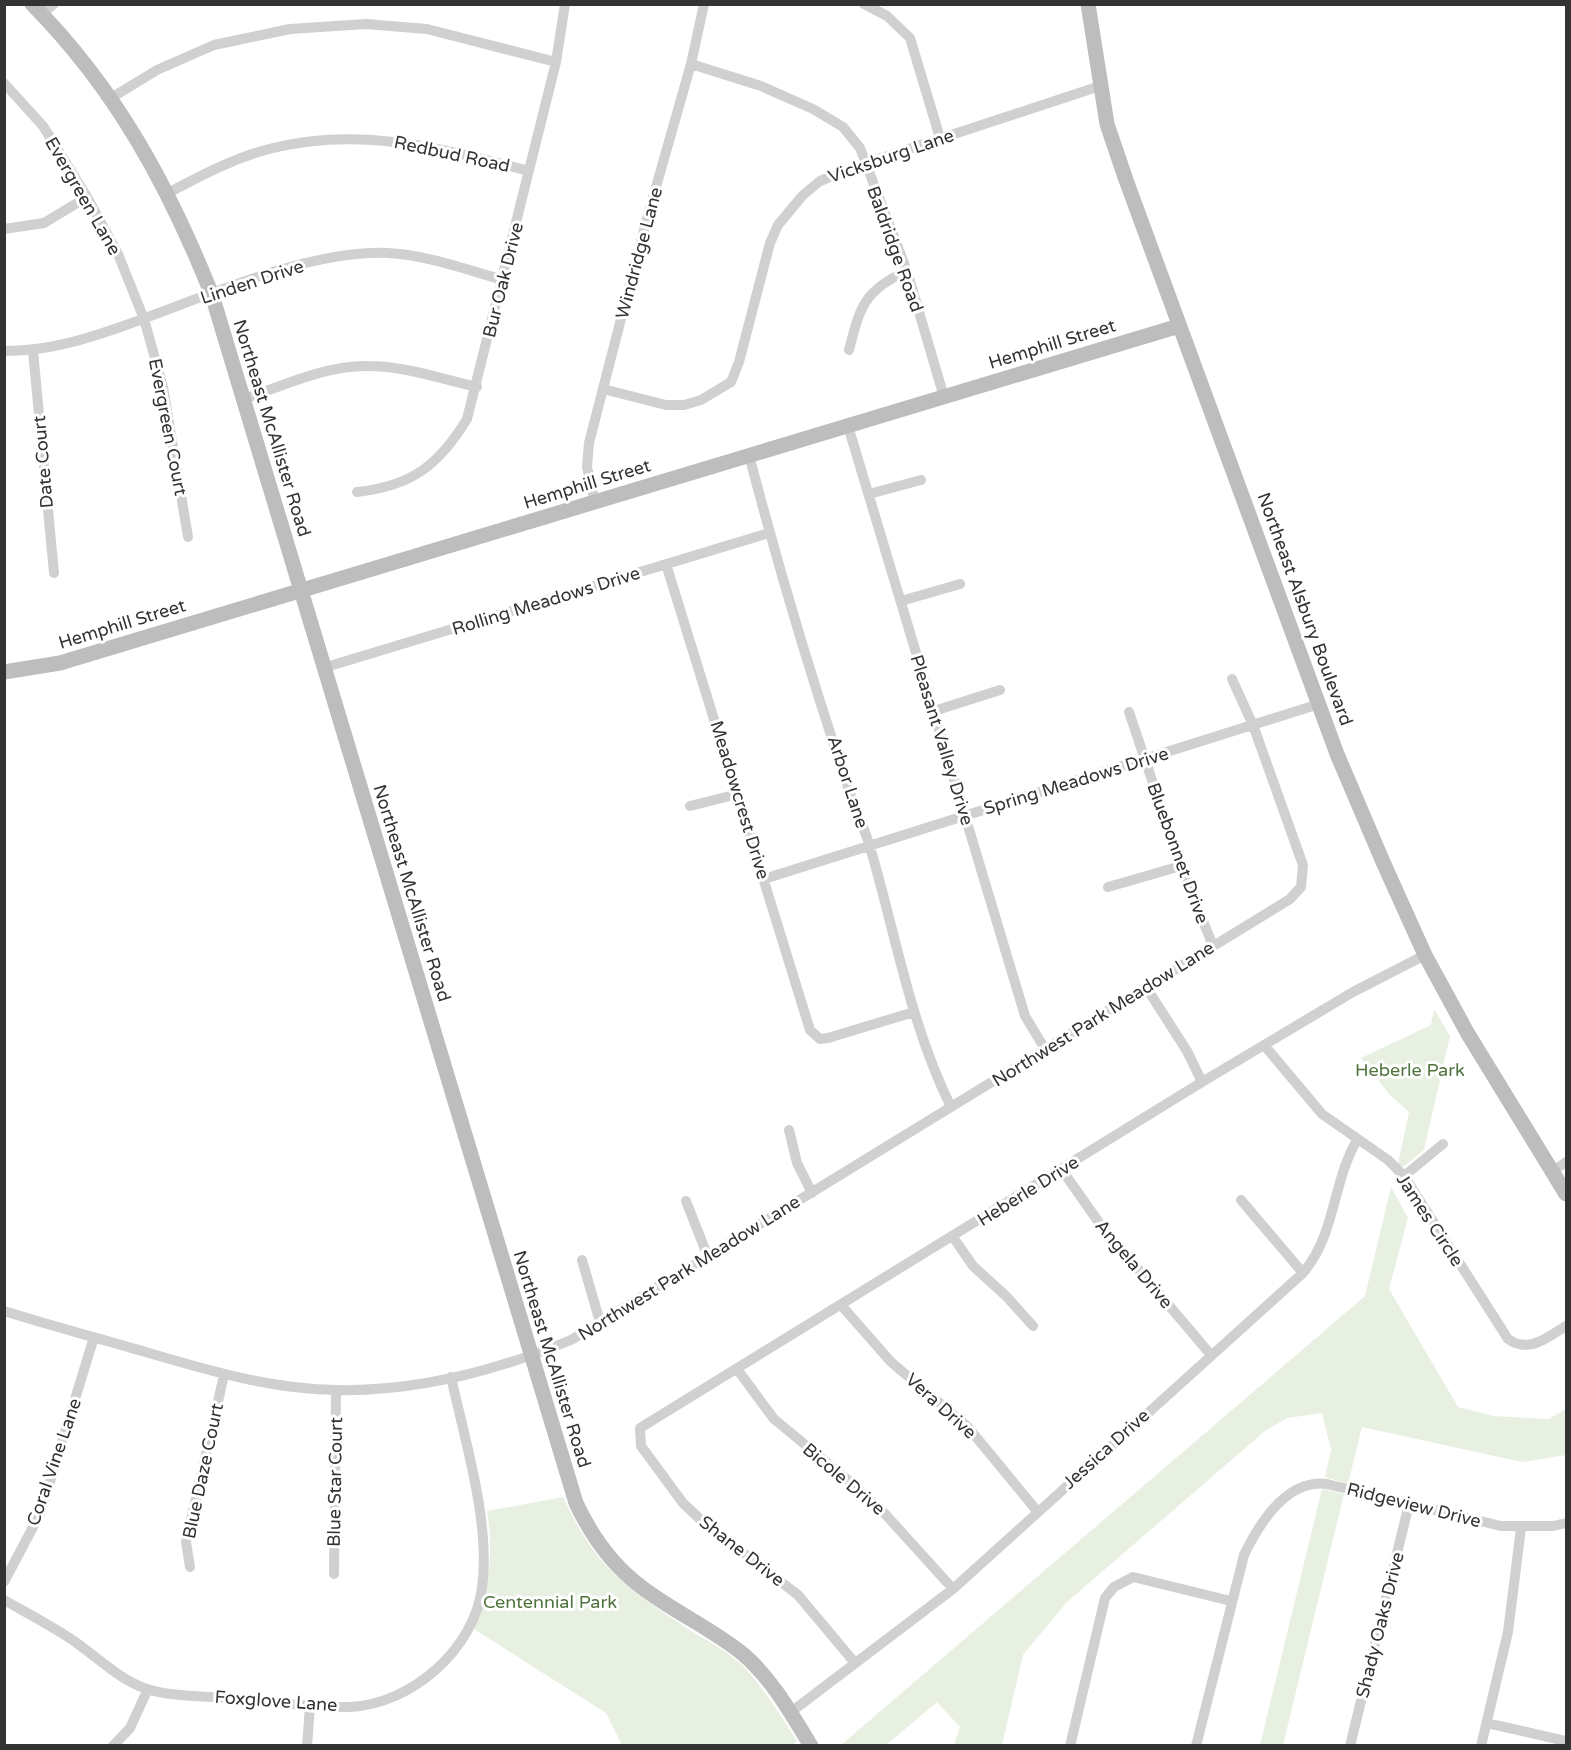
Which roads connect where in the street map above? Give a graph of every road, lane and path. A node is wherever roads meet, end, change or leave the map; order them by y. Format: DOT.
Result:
graph roads {
  1 [pos="54,4"];
  2 [pos="565,4"];
  3 [pos="704,4"];
  4 [pos="864,4"];
  5 [pos="1088,4"];
  6 [pos="36,9"];
  7 [pos="556,62"];
  8 [pos="691,64"];
  9 [pos="4,83"];
  10 [pos="1100,86"];
  11 [pos="111,98"];
  12 [pos="940,138"];
  13 [pos="863,164"];
  14 [pos="530,171"];
  15 [pos="168,193"];
  16 [pos="87,197"];
  17 [pos="4,229"];
  18 [pos="907,271"];
  19 [pos="503,279"];
  20 [pos="212,295"];
  21 [pos="144,319"];
  22 [pos="1179,326"];
  23 [pos="849,350"];
  24 [pos="4,351"];
  25 [pos="33,351"];
  26 [pos="477,387"];
  27 [pos="603,389"];
  28 [pos="944,397"];
  29 [pos="244,399"];
  30 [pos="848,426"];
  31 [pos="749,455"];
  32 [pos="921,480"];
  33 [pos="357,492"];
  34 [pos="869,494"];
  35 [pos="595,502"];
  36 [pos="769,533"];
  37 [pos="188,537"];
  38 [pos="666,564"];
  39 [pos="54,573"];
  40 [pos="960,584"];
  41 [pos="300,591"];
  42 [pos="901,601"];
  43 [pos="323,668"];
  44 [pos="4,672"];
  45 [pos="1232,679"];
  46 [pos="1000,690"];
  47 [pos="1319,704"];
  48 [pos="934,711"];
  49 [pos="1129,712"];
  50 [pos="1253,725"];
  51 [pos="1144,760"];
  52 [pos="738,794"];
  53 [pos="690,807"];
  54 [pos="965,816"];
  55 [pos="870,846"];
  56 [pos="1181,866"];
  57 [pos="764,879"];
  58 [pos="1108,887"];
  59 [pos="1213,946"];
  60 [pos="1425,955"];
  61 [pos="1146,987"];
  62 [pos="914,1012"];
  63 [pos="1264,1045"];
  64 [pos="1045,1049"];
  65 [pos="1202,1082"];
  66 [pos="951,1107"];
  67 [pos="789,1130"];
  68 [pos="1358,1140"];
  69 [pos="1443,1144"];
  70 [pos="1566,1162"];
  71 [pos="1062,1170"];
  72 [pos="1553,1171"];
  73 [pos="1404,1176"];
  74 [pos="812,1193"];
  75 [pos="1566,1194"];
  76 [pos="1241,1200"];
  77 [pos="686,1201"];
  78 [pos="954,1237"];
  79 [pos="708,1257"];
  80 [pos="582,1260"];
  81 [pos="1303,1273"];
  82 [pos="842,1305"];
  83 [pos="4,1311"];
  84 [pos="600,1322"];
  85 [pos="1033,1326"];
  86 [pos="1566,1326"];
  87 [pos="94,1337"];
  88 [pos="1211,1355"];
  89 [pos="531,1357"];
  90 [pos="737,1369"];
  91 [pos="224,1375"];
  92 [pos="452,1377"];
  93 [pos="336,1390"];
  94 [pos="638,1434"];
  95 [pos="1409,1504"];
  96 [pos="1037,1511"];
  97 [pos="1566,1523"];
  98 [pos="1521,1528"];
  99 [pos="190,1567"];
  100 [pos="334,1574"];
  101 [pos="4,1582"];
  102 [pos="952,1588"];
  103 [pos="4,1600"];
  104 [pos="1231,1601"];
  105 [pos="855,1663"];
  106 [pos="148,1689"];
  107 [pos="310,1706"];
  108 [pos="791,1712"];
  109 [pos="1487,1723"];
  110 [pos="1566,1741"];
  111 [pos="810,1745"];
  112 [pos="113,1746"];
  113 [pos="307,1746"];
  114 [pos="1070,1746"];
  115 [pos="1196,1746"];
  116 [pos="1350,1746"];
  117 [pos="1481,1746"];
  1 -- 6 [label="street"];
  2 -- 7 [label="street, Bur Oak Drive"];
  3 -- 8 [label="street, Windridge Lane"];
  4 -- 12 [label="street"];
  5 -- 10 [label="street, Northeast Alsbury Boulevard"];
  6 -- 11 [label="street, Northeast McAllister Road"];
  7 -- 11 [label="street"];
  7 -- 14 [label="street, Bur Oak Drive"];
  8 -- 13 [label="street, Baldridge Road"];
  8 -- 27 [label="street, Windridge Lane"];
  9 -- 16 [label="street, Evergreen Lane"];
  10 -- 12 [label="street, Vicksburg Lane"];
  10 -- 22 [label="street, Northeast Alsbury Boulevard"];
  11 -- 15 [label="street, Northeast McAllister Road"];
  12 -- 13 [label="street, Vicksburg Lane"];
  13 -- 18 [label="street, Baldridge Road"];
  13 -- 27 [label="street, Vicksburg Lane"];
  14 -- 15 [label="street, Redbud Road"];
  14 -- 19 [label="street, Bur Oak Drive"];
  15 -- 20 [label="street, Northeast McAllister Road"];
  16 -- 17 [label="street"];
  16 -- 21 [label="street, Evergreen Lane"];
  18 -- 23 [label="street"];
  18 -- 28 [label="street, Baldridge Road"];
  19 -- 20 [label="street, Linden Drive"];
  19 -- 26 [label="street, Bur Oak Drive"];
  20 -- 21 [label="street, Linden Drive"];
  20 -- 29 [label="street, Northeast McAllister Road"];
  21 -- 25 [label="street, Linden Drive"];
  21 -- 37 [label="street, Evergreen Court"];
  22 -- 28 [label="street, Hemphill Street"];
  22 -- 47 [label="street, Northeast Alsbury Boulevard"];
  24 -- 25 [label="street, Linden Drive"];
  25 -- 39 [label="street, Date Court"];
  26 -- 29 [label="street"];
  26 -- 33 [label="street, Bur Oak Drive"];
  27 -- 35 [label="street, Windridge Lane"];
  28 -- 30 [label="street, Hemphill Street"];
  29 -- 41 [label="street, Northeast McAllister Road"];
  30 -- 31 [label="street, Hemphill Street"];
  30 -- 34 [label="street, Pleasant Valley Drive"];
  31 -- 35 [label="street, Hemphill Street"];
  31 -- 36 [label="street, Arbor Lane"];
  32 -- 34 [label="street"];
  34 -- 42 [label="street, Pleasant Valley Drive"];
  35 -- 41 [label="street, Hemphill Street"];
  36 -- 38 [label="street, Rolling Meadows Drive"];
  36 -- 55 [label="street, Arbor Lane"];
  38 -- 43 [label="street, Rolling Meadows Drive"];
  38 -- 52 [label="street, Meadowcrest Drive"];
  40 -- 42 [label="street"];
  41 -- 43 [label="street, Northeast McAllister Road"];
  41 -- 44 [label="street, Hemphill Street"];
  42 -- 48 [label="street, Pleasant Valley Drive"];
  43 -- 89 [label="street, Northeast McAllister Road"];
  45 -- 50 [label="street"];
  46 -- 48 [label="street"];
  47 -- 50 [label="street, Spring Meadows Drive"];
  47 -- 60 [label="street, Northeast Alsbury Boulevard"];
  48 -- 54 [label="street, Pleasant Valley Drive"];
  49 -- 51 [label="street, Bluebonnet Drive"];
  50 -- 51 [label="street, Spring Meadows Drive"];
  50 -- 59 [label="street, Northwest Park Meadow Lane"];
  51 -- 54 [label="street, Spring Meadows Drive"];
  51 -- 56 [label="street, Bluebonnet Drive"];
  52 -- 53 [label="street"];
  52 -- 57 [label="street, Meadowcrest Drive"];
  54 -- 55 [label="street, Spring Meadows Drive"];
  54 -- 64 [label="street, Pleasant Valley Drive"];
  55 -- 57 [label="street, Spring Meadows Drive"];
  55 -- 62 [label="street, Arbor Lane"];
  56 -- 58 [label="street"];
  56 -- 59 [label="street, Bluebonnet Drive"];
  57 -- 62 [label="street, Meadowcrest Drive"];
  59 -- 61 [label="street, Northwest Park Meadow Lane"];
  60 -- 63 [label="street, Heberle Drive"];
  60 -- 72 [label="street, Northeast Alsbury Boulevard"];
  61 -- 64 [label="street, Northwest Park Meadow Lane"];
  61 -- 65 [label="street"];
  62 -- 66 [label="street, Arbor Lane"];
  63 -- 65 [label="street, Heberle Drive"];
  63 -- 68 [label="street, James Circle"];
  64 -- 66 [label="street, Northwest Park Meadow Lane"];
  65 -- 71 [label="street, Heberle Drive"];
  66 -- 74 [label="street, Northwest Park Meadow Lane"];
  67 -- 74 [label="street"];
  68 -- 73 [label="street, James Circle"];
  68 -- 81 [label="street, Jessica Drive"];
  69 -- 73 [label="street"];
  70 -- 72 [label="street"];
  71 -- 78 [label="street, Heberle Drive"];
  71 -- 88 [label="street, Angela Drive"];
  72 -- 75 [label="street, Northeast Alsbury Boulevard"];
  73 -- 86 [label="street, James Circle"];
  74 -- 79 [label="street, Northwest Park Meadow Lane"];
  76 -- 81 [label="street"];
  77 -- 79 [label="street"];
  78 -- 82 [label="street, Heberle Drive"];
  78 -- 85 [label="street"];
  79 -- 84 [label="street, Northwest Park Meadow Lane"];
  80 -- 84 [label="street"];
  81 -- 88 [label="street, Jessica Drive"];
  82 -- 90 [label="street, Heberle Drive"];
  82 -- 96 [label="street, Vera Drive"];
  83 -- 87 [label="street, Northwest Park Meadow Lane"];
  84 -- 89 [label="street, Northwest Park Meadow Lane"];
  87 -- 91 [label="street, Northwest Park Meadow Lane"];
  87 -- 101 [label="street, Coral Vine Lane"];
  88 -- 96 [label="street, Jessica Drive"];
  89 -- 92 [label="street, Northwest Park Meadow Lane"];
  89 -- 108 [label="street, Northeast McAllister Road"];
  90 -- 94 [label="street, Heberle Drive"];
  90 -- 102 [label="street, Bicole Drive"];
  91 -- 93 [label="street, Northwest Park Meadow Lane"];
  91 -- 99 [label="street, Blue Daze Court"];
  92 -- 93 [label="street, Northwest Park Meadow Lane"];
  92 -- 107 [label="street, Foxglove Lane"];
  93 -- 100 [label="street, Blue Star Court"];
  94 -- 105 [label="street, Shane Drive"];
  95 -- 98 [label="street, Ridgeview Drive"];
  95 -- 104 [label="street, Ridgeview Drive"];
  95 -- 116 [label="street, Shady Oaks Drive"];
  96 -- 102 [label="street, Jessica Drive"];
  97 -- 98 [label="street, Ridgeview Drive"];
  98 -- 109 [label="street"];
  102 -- 105 [label="street, Jessica Drive"];
  103 -- 106 [label="street, Foxglove Lane"];
  104 -- 114 [label="street"];
  104 -- 115 [label="street, Ridgeview Drive"];
  105 -- 108 [label="street, Jessica Drive"];
  106 -- 107 [label="street, Foxglove Lane"];
  106 -- 112 [label="street"];
  107 -- 113 [label="street"];
  108 -- 111 [label="street, Northeast McAllister Road"];
  109 -- 110 [label="street"];
  109 -- 117 [label="street"];
}
